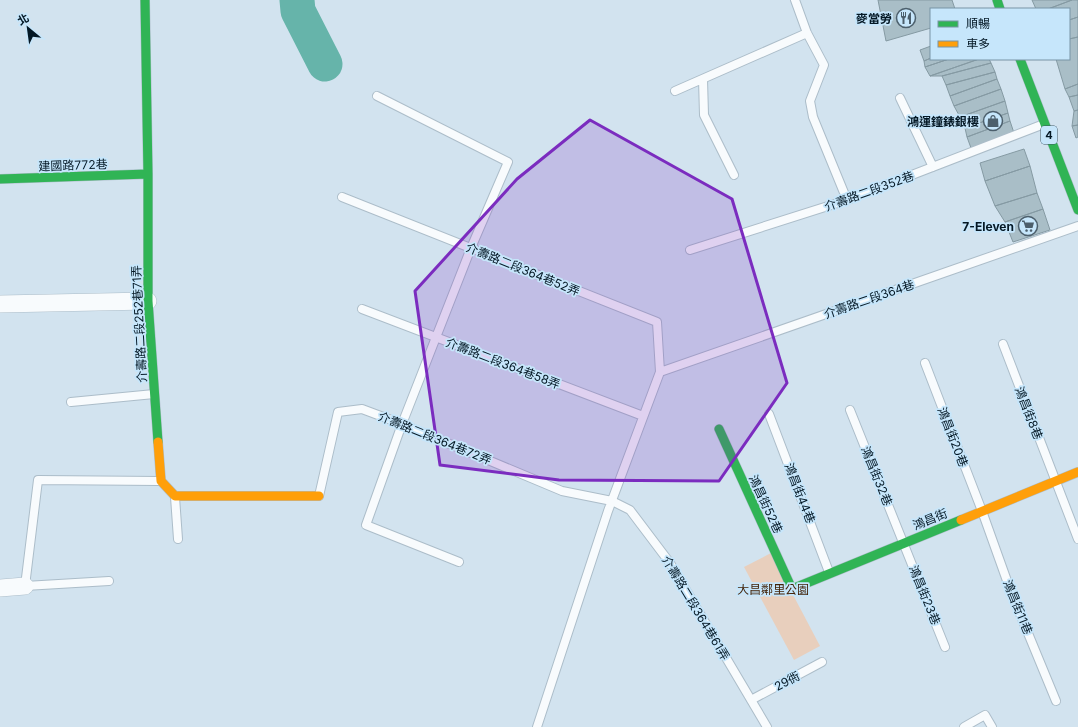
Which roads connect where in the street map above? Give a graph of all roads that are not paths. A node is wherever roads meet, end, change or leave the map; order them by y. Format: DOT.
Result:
graph roads {
  1 [pos="145,0"];
  2 [pos="795,0"];
  3 [pos="807,33"];
  4 [pos="1020,60"];
  5 [pos="703,79"];
  6 [pos="675,91"];
  7 [pos="377,96"];
  8 [pos="900,98"];
  9 [pos="1044,124"];
  10 [pos="933,167"];
  11 [pos="148,174"];
  12 [pos="734,175"];
  13 [pos="0,179"];
  14 [pos="342,197"];
  15 [pos="847,200"];
  16 [pos="1078,210"];
  17 [pos="1078,226"];
  18 [pos="471,248"];
  19 [pos="690,250"];
  20 [pos="148,301"];
  21 [pos="0,304"];
  22 [pos="362,309"];
  23 [pos="437,338"];
  24 [pos="1003,344"];
  25 [pos="925,363"];
  26 [pos="660,372"];
  27 [pos="154,394"];
  28 [pos="71,402"];
  29 [pos="850,410"];
  30 [pos="769,414"];
  31 [pos="643,416"];
  32 [pos="402,424"];
  33 [pos="719,429"];
  34 [pos="1078,472"];
  35 [pos="162,481"];
  36 [pos="1056,482"];
  37 [pos="175,496"];
  38 [pos="319,496"];
  39 [pos="612,501"];
  40 [pos="982,511"];
  41 [pos="178,539"];
  42 [pos="1078,539"];
  43 [pos="904,543"];
  44 [pos="459,562"];
  45 [pos="830,573"];
  46 [pos="109,581"];
  47 [pos="25,586"];
  48 [pos="0,588"];
  49 [pos="792,589"];
  50 [pos="945,647"];
  51 [pos="822,662"];
  52 [pos="751,700"];
  53 [pos="1056,701"];
  54 [pos="537,727"];
  55 [pos="767,727"];
  56 [pos="964,727"];
  57 [pos="992,727"];
  1 -- 11 [label="street, 介壽路二段252巷71弄"];
  2 -- 3 [label="lane"];
  3 -- 5 [label="lane"];
  3 -- 15 [label="lane"];
  4 -- 9 [label="street, 4"];
  5 -- 6 [label="lane"];
  5 -- 12 [label="lane"];
  7 -- 18 [label="lane"];
  8 -- 10 [label="lane"];
  9 -- 10 [label="lane, 介壽路二段352巷"];
  9 -- 16 [label="street, 4"];
  10 -- 15 [label="lane, 介壽路二段352巷"];
  11 -- 13 [label="street, 建國路772巷"];
  11 -- 20 [label="street, 介壽路二段252巷71弄"];
  14 -- 18 [label="lane, 介壽路二段364巷52弄"];
  15 -- 19 [label="lane, 介壽路二段352巷"];
  17 -- 26 [label="lane, 介壽路二段364巷"];
  18 -- 23 [label="lane"];
  18 -- 26 [label="lane, 介壽路二段364巷52弄"];
  20 -- 21 [label="street"];
  20 -- 27 [label="street, 介壽路二段252巷71弄"];
  22 -- 23 [label="lane, 介壽路二段364巷58弄"];
  23 -- 31 [label="lane, 介壽路二段364巷58弄"];
  23 -- 32 [label="lane"];
  24 -- 36 [label="lane, 鴻昌街8巷"];
  25 -- 40 [label="lane, 鴻昌街20巷"];
  26 -- 31 [label="lane"];
  27 -- 28 [label="lane"];
  27 -- 35 [label="street, 介壽路二段252巷71弄"];
  29 -- 43 [label="lane, 鴻昌街32巷"];
  30 -- 45 [label="lane, 鴻昌街44巷"];
  31 -- 39 [label="lane"];
  32 -- 38 [label="lane, 介壽路二段364巷72弄"];
  32 -- 39 [label="lane, 介壽路二段364巷72弄"];
  32 -- 44 [label="lane"];
  33 -- 49 [label="street, 鴻昌街52巷"];
  34 -- 36 [label="street, 鴻昌街"];
  35 -- 37 [label="street"];
  35 -- 47 [label="lane"];
  36 -- 40 [label="street, 鴻昌街"];
  36 -- 42 [label="lane, 鴻昌街8巷"];
  37 -- 38 [label="street"];
  37 -- 41 [label="lane"];
  39 -- 52 [label="lane, 介壽路二段364巷61弄"];
  39 -- 54 [label="lane"];
  40 -- 43 [label="street, 鴻昌街"];
  40 -- 53 [label="lane, 鴻昌街11巷"];
  43 -- 45 [label="street, 鴻昌街"];
  43 -- 50 [label="lane, 鴻昌街23巷"];
  45 -- 49 [label="street, 鴻昌街"];
  46 -- 47 [label="lane"];
  47 -- 48 [label="street"];
  51 -- 52 [label="lane, 29衖"];
  52 -- 55 [label="lane, 介壽路二段364巷61弄"];
  56 -- 57 [label="lane"];
}
